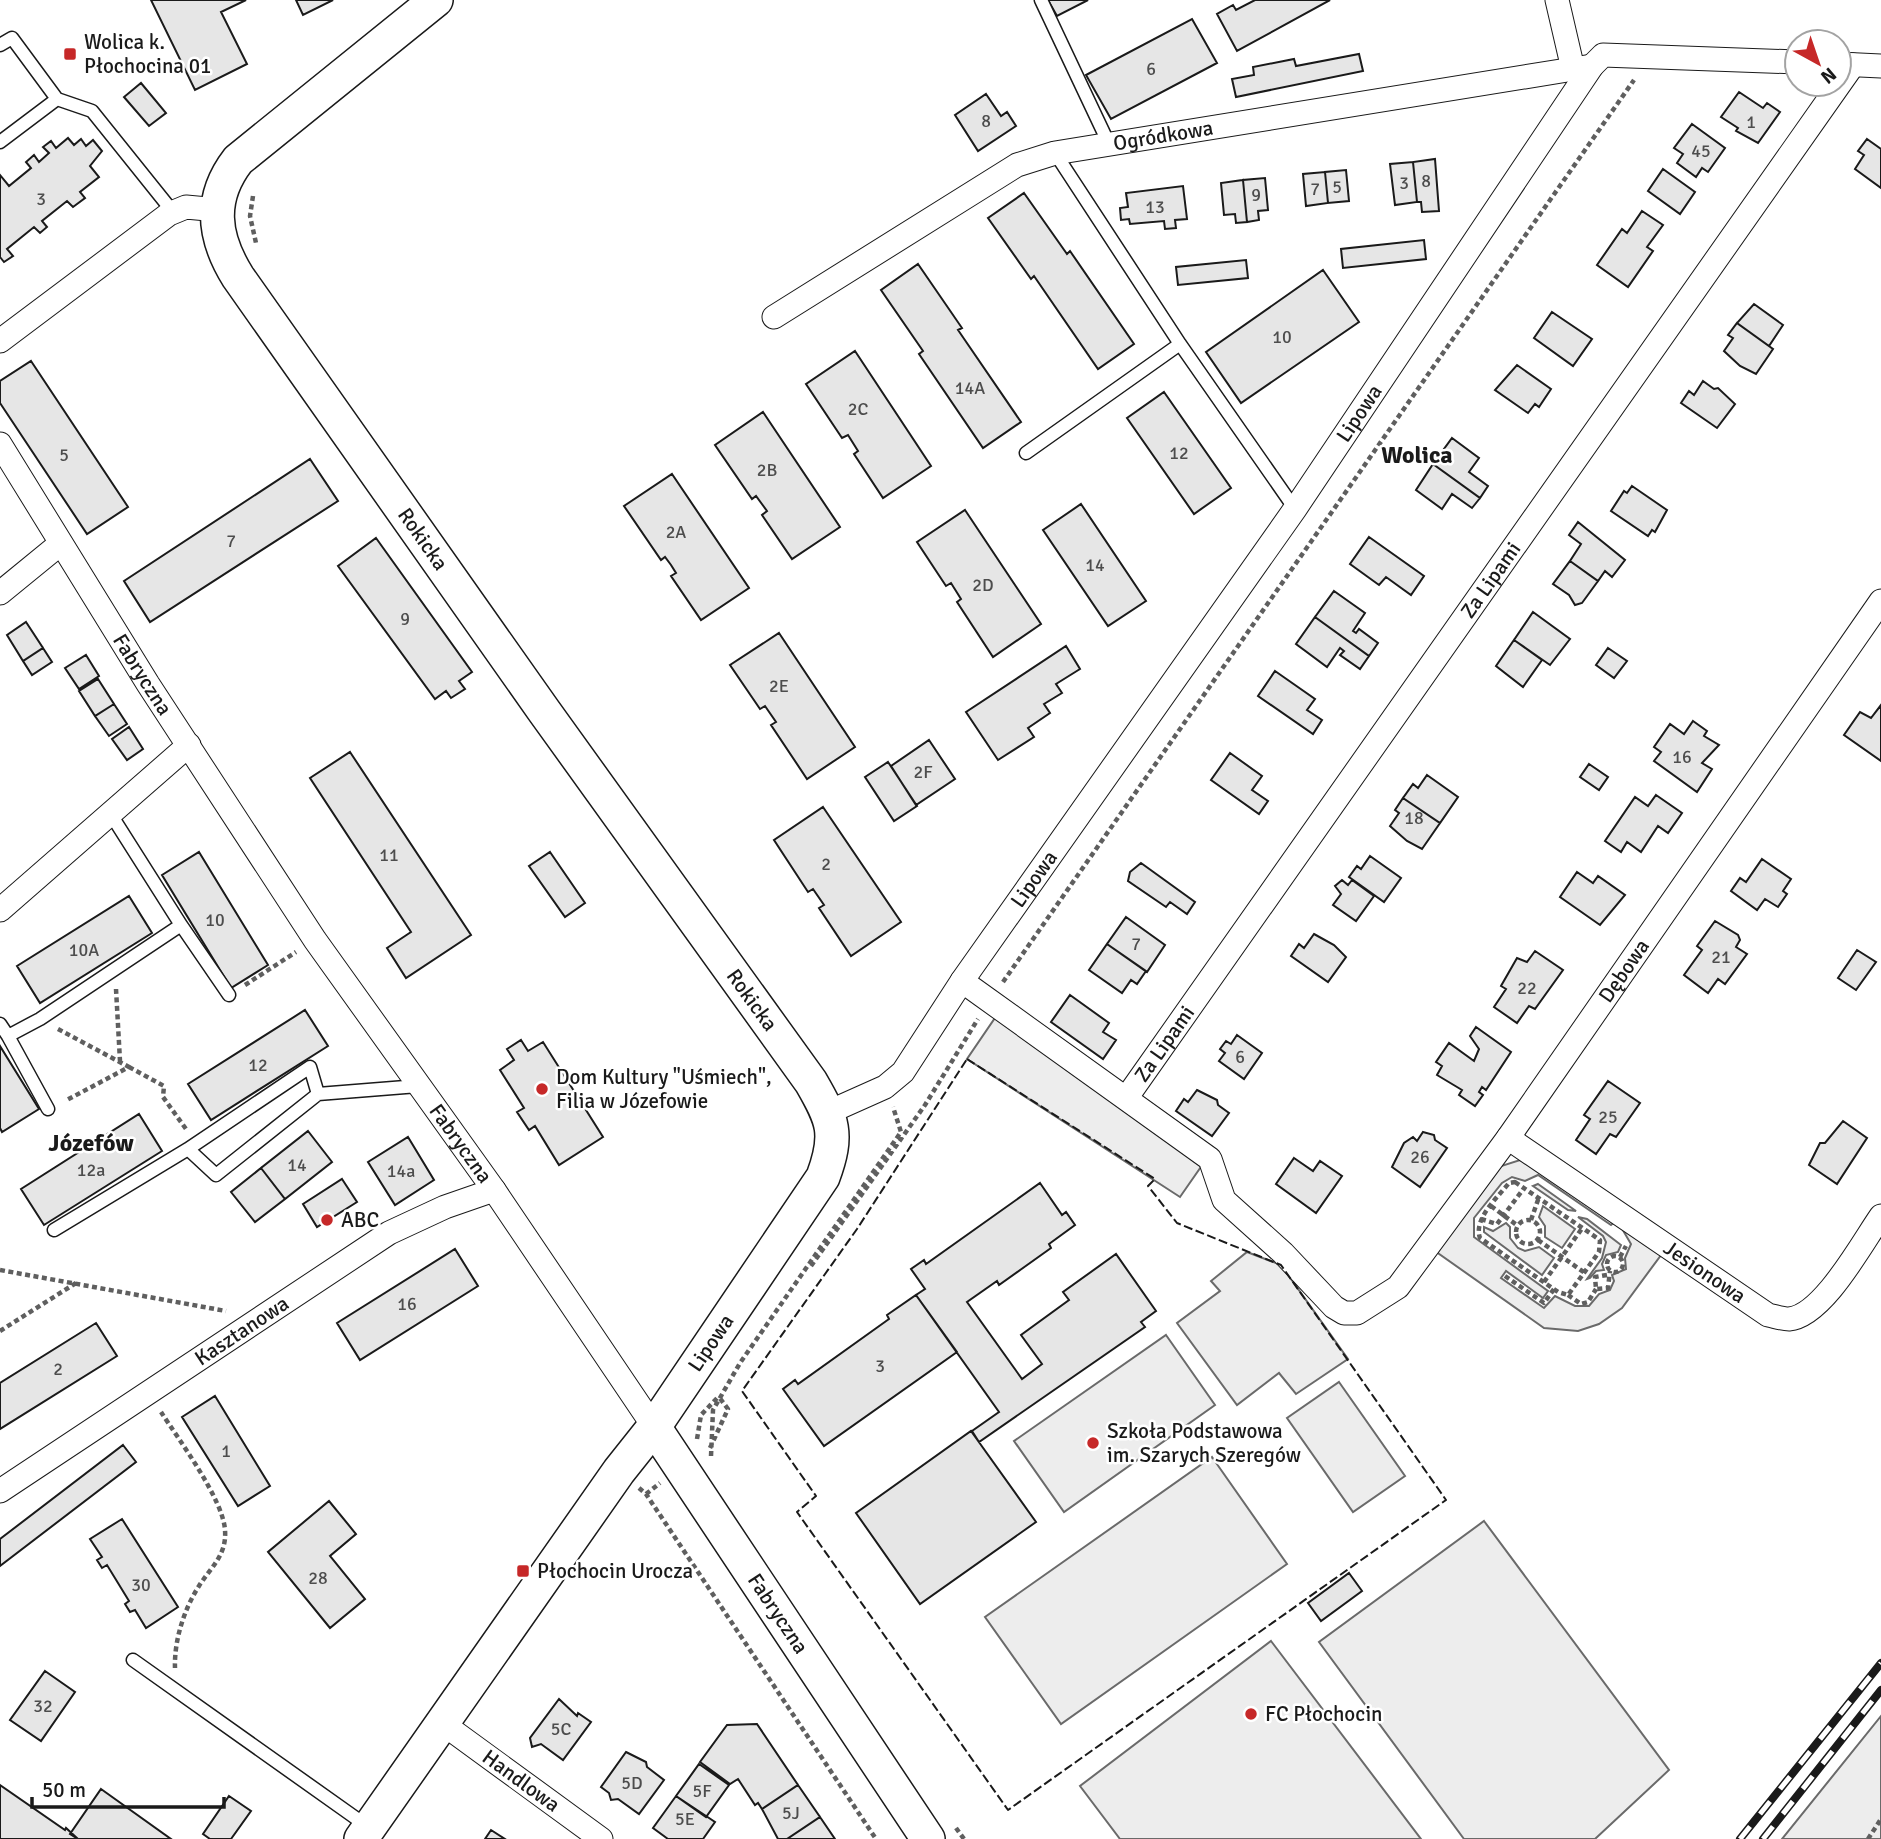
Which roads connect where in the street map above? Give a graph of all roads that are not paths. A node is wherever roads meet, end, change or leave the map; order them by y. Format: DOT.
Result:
graph roads {
  1 [pos="436,0"];
  2 [pos="1041,0"];
  3 [pos="1557,0"];
  4 [pos="0,45"];
  5 [pos="1783,62"];
  6 [pos="1853,64"];
  7 [pos="1881,65"];
  8 [pos="1583,68"];
  9 [pos="1822,98"];
  10 [pos="57,99"];
  11 [pos="0,142"];
  12 [pos="1110,144"];
  13 [pos="1055,153"];
  14 [pos="218,211"];
  15 [pos="173,212"];
  16 [pos="774,317"];
  17 [pos="0,341"];
  18 [pos="1180,344"];
  19 [pos="0,443"];
  20 [pos="1026,453"];
  21 [pos="1295,509"];
  22 [pos="60,544"];
  23 [pos="0,593"];
  24 [pos="1881,601"];
  25 [pos="189,746"];
  26 [pos="110,813"];
  27 [pos="0,910"];
  28 [pos="181,925"];
  29 [pos="962,981"];
  30 [pos="229,995"];
  31 [pos="0,1024"];
  32 [pos="8,1036"];
  33 [pos="418,1086"];
  34 [pos="318,1094"];
  35 [pos="1127,1097"];
  36 [pos="48,1109"];
  37 [pos="828,1112"];
  38 [pos="1507,1138"];
  39 [pos="193,1146"];
  40 [pos="494,1190"];
  41 [pos="1881,1216"];
  42 [pos="54,1230"];
  43 [pos="654,1427"];
  44 [pos="0,1491"];
  45 [pos="133,1660"];
  46 [pos="442,1723"];
  47 [pos="939,1828"];
  48 [pos="365,1833"];
  49 [pos="601,1839"];
  1 -- 14 [label="main road, Rokicka"];
  2 -- 12 [label="lane"];
  3 -- 8 [label="street"];
  4 -- 10 [label="lane"];
  5 -- 8 [label="street"];
  6 -- 7 [label="street"];
  8 -- 12 [label="street, Ogródkowa"];
  8 -- 21 [label="street, Lipowa"];
  9 -- 35 [label="street, Za Lipami"];
  10 -- 11 [label="lane"];
  10 -- 15 [label="lane"];
  12 -- 13 [label="street, Ogródkowa"];
  13 -- 16 [label="street, Ogródkowa"];
  13 -- 18 [label="lane"];
  14 -- 15 [label="street"];
  14 -- 37 [label="main road, Rokicka"];
  15 -- 17 [label="street"];
  18 -- 20 [label="lane"];
  18 -- 21 [label="lane"];
  19 -- 22 [label="street, Fabryczna"];
  21 -- 29 [label="street, Lipowa"];
  22 -- 23 [label="street"];
  22 -- 25 [label="street, Fabryczna"];
  24 -- 38 [label="street, Dębowa"];
  25 -- 26 [label="street"];
  25 -- 33 [label="street, Fabryczna"];
  26 -- 27 [label="street"];
  26 -- 28 [label="lane"];
  28 -- 30 [label="lane"];
  28 -- 32 [label="lane"];
  29 -- 35 [label="street"];
  29 -- 37 [label="street, Lipowa"];
  31 -- 32 [label="lane"];
  32 -- 36 [label="lane"];
  33 -- 34 [label="lane"];
  33 -- 40 [label="street, Fabryczna"];
  34 -- 39 [label="lane"];
  34 -- 39 [label="lane"];
  35 -- 38 [label="street, Dębowa"];
  37 -- 43 [label="main road, Lipowa"];
  38 -- 41 [label="street, Jesionowa"];
  39 -- 42 [label="lane"];
  40 -- 43 [label="street, Fabryczna"];
  40 -- 44 [label="street, Kasztanowa"];
  43 -- 46 [label="main road, Lipowa"];
  43 -- 47 [label="main road, Fabryczna"];
  45 -- 48 [label="lane"];
  46 -- 48 [label="main road, Lipowa"];
  46 -- 49 [label="street, Handlowa"];
}
